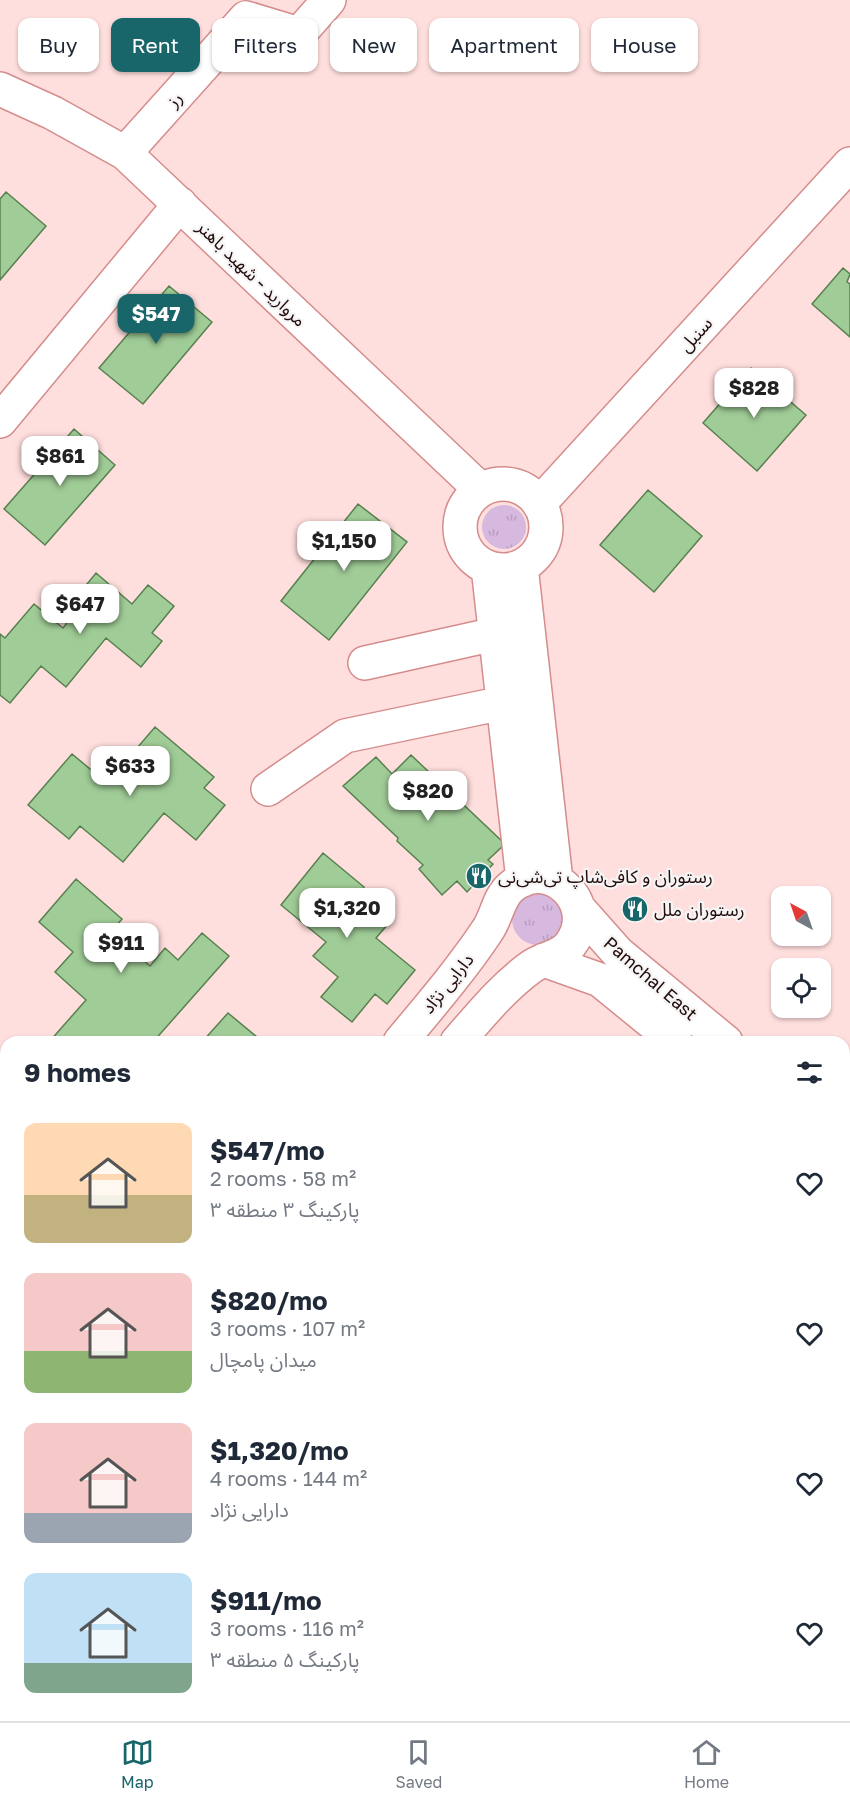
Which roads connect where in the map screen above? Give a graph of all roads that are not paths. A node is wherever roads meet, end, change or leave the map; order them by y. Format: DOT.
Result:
graph roads {
  1 [pos="329,0"];
  2 [pos="0,89"];
  3 [pos="125,153"];
  4 [pos="850,164"];
  5 [pos="180,204"];
  6 [pos="0,421"];
  7 [pos="481,490"];
  8 [pos="540,504"];
  9 [pos="520,566"];
  10 [pos="488,567"];
  11 [pos="495,634"];
  12 [pos="364,663"];
  13 [pos="503,703"];
  14 [pos="268,789"];
  15 [pos="523,880"];
  16 [pos="556,881"];
  17 [pos="579,909"];
  18 [pos="538,963"];
  19 [pos="405,1036"];
  20 [pos="462,1036"];
  21 [pos="669,1036"];
  22 [pos="719,1036"];
  1 -- 3 [label="street, رز"];
  2 -- 3 [label="street, مروارید - شهید باهنر"];
  3 -- 5 [label="street, مروارید - شهید باهنر"];
  4 -- 8 [label="street, سنبل"];
  5 -- 6 [label="street"];
  5 -- 7 [label="street, مروارید - شهید باهنر"];
  7 -- 8 [label="street"];
  7 -- 10 [label="street"];
  8 -- 9 [label="street"];
  9 -- 10 [label="street"];
  9 -- 16 [label="street"];
  10 -- 11 [label="street"];
  11 -- 12 [label="street"];
  11 -- 13 [label="street"];
  13 -- 14 [label="street"];
  13 -- 15 [label="street"];
  15 -- 16 [label="street"];
  15 -- 19 [label="street, دارایی نژاد"];
  16 -- 17 [label="street, Pamchal East"];
  17 -- 18 [label="street"];
  17 -- 22 [label="street, Pamchal East"];
  18 -- 20 [label="street"];
  18 -- 21 [label="street, Pamchal East"];
}
